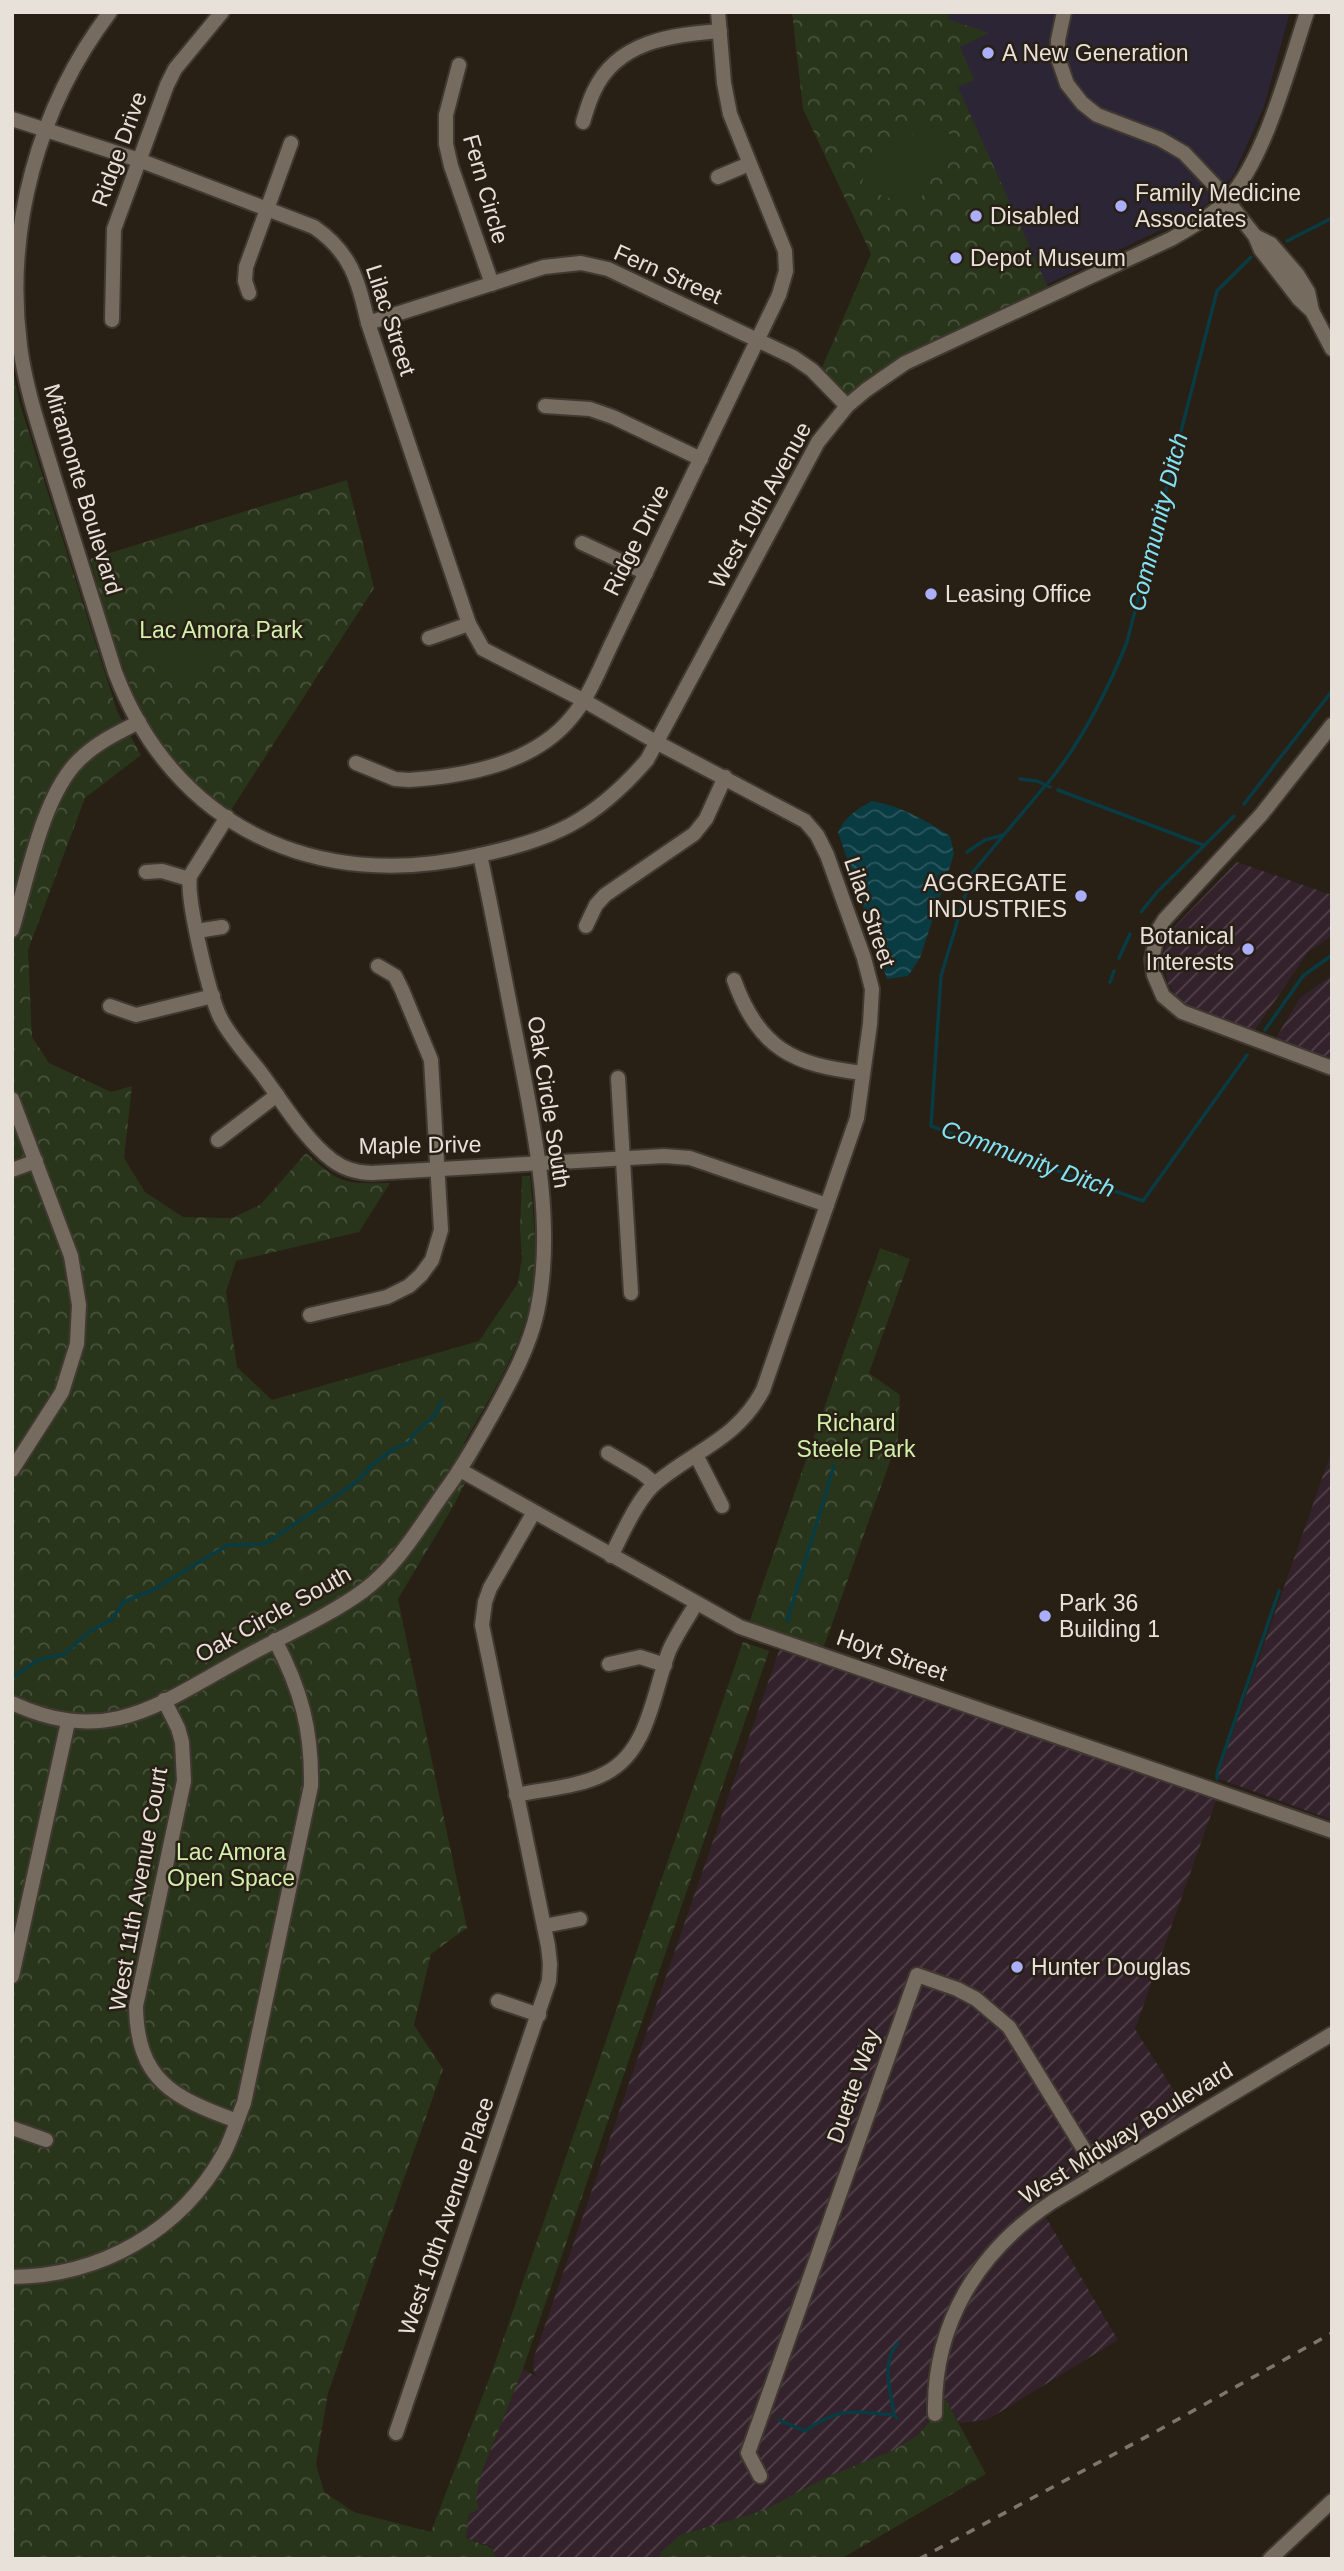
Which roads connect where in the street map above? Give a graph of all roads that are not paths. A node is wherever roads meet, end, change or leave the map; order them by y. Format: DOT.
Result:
graph roads {
  1 [pos="110,12"];
  2 [pos="222,12"];
  3 [pos="718,12"];
  4 [pos="1064,12"];
  5 [pos="1304,13"];
  6 [pos="720,31"];
  7 [pos="459,65"];
  8 [pos="12,119"];
  9 [pos="583,122"];
  10 [pos="45,128"];
  11 [pos="291,143"];
  12 [pos="139,160"];
  13 [pos="749,164"];
  14 [pos="718,177"];
  15 [pos="1226,200"];
  16 [pos="268,210"];
  17 [pos="492,284"];
  18 [pos="249,293"];
  19 [pos="112,320"];
  20 [pos="368,323"];
  21 [pos="758,340"];
  22 [pos="1332,349"];
  23 [pos="545,406"];
  24 [pos="847,406"];
  25 [pos="701,459"];
  26 [pos="582,542"];
  27 [pos="646,573"];
  28 [pos="468,624"];
  29 [pos="429,638"];
  30 [pos="583,700"];
  31 [pos="139,722"];
  32 [pos="1332,725"];
  33 [pos="656,742"];
  34 [pos="356,763"];
  35 [pos="725,777"];
  36 [pos="226,817"];
  37 [pos="480,855"];
  38 [pos="146,872"];
  39 [pos="190,879"];
  40 [pos="586,926"];
  41 [pos="222,927"];
  42 [pos="12,930"];
  43 [pos="197,931"];
  44 [pos="378,966"];
  45 [pos="734,980"];
  46 [pos="213,996"];
  47 [pos="110,1006"];
  48 [pos="1332,1068"];
  49 [pos="863,1073"];
  50 [pos="618,1078"];
  51 [pos="276,1095"];
  52 [pos="12,1099"];
  53 [pos="218,1140"];
  54 [pos="623,1159"];
  55 [pos="36,1161"];
  56 [pos="540,1164"];
  57 [pos="12,1170"];
  58 [pos="438,1170"];
  59 [pos="827,1205"];
  60 [pos="631,1293"];
  61 [pos="310,1315"];
  62 [pos="608,1453"];
  63 [pos="696,1455"];
  64 [pos="12,1470"];
  65 [pos="460,1470"];
  66 [pos="654,1483"];
  67 [pos="722,1506"];
  68 [pos="534,1512"];
  69 [pos="611,1556"];
  70 [pos="696,1604"];
  71 [pos="275,1640"];
  72 [pos="609,1664"];
  73 [pos="665,1665"];
  74 [pos="164,1700"];
  75 [pos="12,1703"];
  76 [pos="68,1722"];
  77 [pos="516,1795"];
  78 [pos="1332,1831"];
  79 [pos="580,1919"];
  80 [pos="544,1927"];
  81 [pos="12,1976"];
  82 [pos="498,2001"];
  83 [pos="539,2015"];
  84 [pos="1332,2034"];
  85 [pos="237,2121"];
  86 [pos="12,2128"];
  87 [pos="46,2140"];
  88 [pos="1099,2174"];
  89 [pos="12,2277"];
  90 [pos="935,2414"];
  91 [pos="396,2433"];
  92 [pos="760,2476"];
  93 [pos="1332,2501"];
  94 [pos="1270,2559"];
  1 -- 10 [label="street, Miramonte Boulevard"];
  2 -- 12 [label="street, Ridge Drive"];
  3 -- 6 [label="street, Ridge Drive"];
  4 -- 15 [label="street"];
  5 -- 15 [label="street, West 10th Avenue"];
  6 -- 9 [label="street"];
  6 -- 13 [label="street, Ridge Drive"];
  7 -- 17 [label="street, Fern Circle"];
  8 -- 10 [label="street, Lilac Street"];
  10 -- 12 [label="street, Lilac Street"];
  10 -- 31 [label="street, Miramonte Boulevard"];
  11 -- 16 [label="street"];
  12 -- 16 [label="street, Lilac Street"];
  12 -- 19 [label="street, Ridge Drive"];
  13 -- 14 [label="street"];
  13 -- 21 [label="street, Ridge Drive"];
  15 -- 22 [label="street"];
  15 -- 24 [label="street, West 10th Avenue"];
  16 -- 18 [label="street"];
  16 -- 20 [label="street, Lilac Street"];
  17 -- 20 [label="street, Fern Street"];
  17 -- 21 [label="street, Fern Street"];
  20 -- 28 [label="street, Lilac Street"];
  21 -- 24 [label="street, Fern Street"];
  21 -- 25 [label="street, Ridge Drive"];
  23 -- 25 [label="street"];
  24 -- 33 [label="street, West 10th Avenue"];
  25 -- 27 [label="street, Ridge Drive"];
  26 -- 27 [label="street"];
  27 -- 30 [label="street, Ridge Drive"];
  28 -- 29 [label="street"];
  28 -- 30 [label="street, Lilac Street"];
  30 -- 33 [label="street, Lilac Street"];
  30 -- 34 [label="street, Ridge Drive"];
  31 -- 36 [label="street, Miramonte Boulevard"];
  31 -- 42 [label="street"];
  32 -- 48 [label="street"];
  33 -- 35 [label="street, Lilac Street"];
  33 -- 37 [label="street, West 10th Avenue"];
  35 -- 40 [label="street"];
  35 -- 49 [label="street, Lilac Street"];
  36 -- 37 [label="street, Miramonte Boulevard"];
  36 -- 39 [label="street"];
  37 -- 56 [label="street, Oak Circle South"];
  38 -- 39 [label="street"];
  39 -- 43 [label="street, Maple Drive"];
  41 -- 43 [label="street"];
  43 -- 46 [label="street, Maple Drive"];
  44 -- 58 [label="street"];
  45 -- 49 [label="street"];
  46 -- 47 [label="street"];
  46 -- 51 [label="street, Maple Drive"];
  49 -- 59 [label="street, Lilac Street"];
  50 -- 54 [label="street"];
  51 -- 53 [label="street"];
  51 -- 58 [label="street, Maple Drive"];
  52 -- 55 [label="street"];
  54 -- 56 [label="street, Maple Drive"];
  54 -- 59 [label="street, Maple Drive"];
  54 -- 60 [label="street"];
  55 -- 57 [label="street"];
  55 -- 64 [label="street"];
  56 -- 58 [label="street, Maple Drive"];
  56 -- 65 [label="street, Oak Circle South"];
  58 -- 61 [label="street"];
  59 -- 63 [label="street, Lilac Street"];
  62 -- 66 [label="street"];
  63 -- 66 [label="street, Lilac Street"];
  63 -- 67 [label="street"];
  65 -- 68 [label="street, Hoyt Street"];
  65 -- 71 [label="street, Oak Circle South"];
  66 -- 69 [label="street, Lilac Street"];
  68 -- 69 [label="street, Hoyt Street"];
  68 -- 77 [label="street, West 10th Avenue Place"];
  69 -- 70 [label="street, Hoyt Street"];
  70 -- 73 [label="street"];
  70 -- 78 [label="street, Hoyt Street"];
  71 -- 74 [label="street, Oak Circle South"];
  71 -- 85 [label="street"];
  72 -- 73 [label="street"];
  73 -- 77 [label="street"];
  74 -- 76 [label="street, Oak Circle South"];
  74 -- 85 [label="street, West 11th Avenue Court"];
  75 -- 76 [label="street, Oak Circle South"];
  76 -- 81 [label="street"];
  77 -- 80 [label="street, West 10th Avenue Place"];
  79 -- 80 [label="street"];
  80 -- 83 [label="street, West 10th Avenue Place"];
  82 -- 83 [label="street"];
  83 -- 91 [label="street, West 10th Avenue Place"];
  84 -- 88 [label="street, West Midway Boulevard"];
  85 -- 89 [label="street"];
  86 -- 87 [label="street"];
  88 -- 90 [label="street, West Midway Boulevard"];
  88 -- 92 [label="street, Duette Way"];
  93 -- 94 [label="street"];
}
